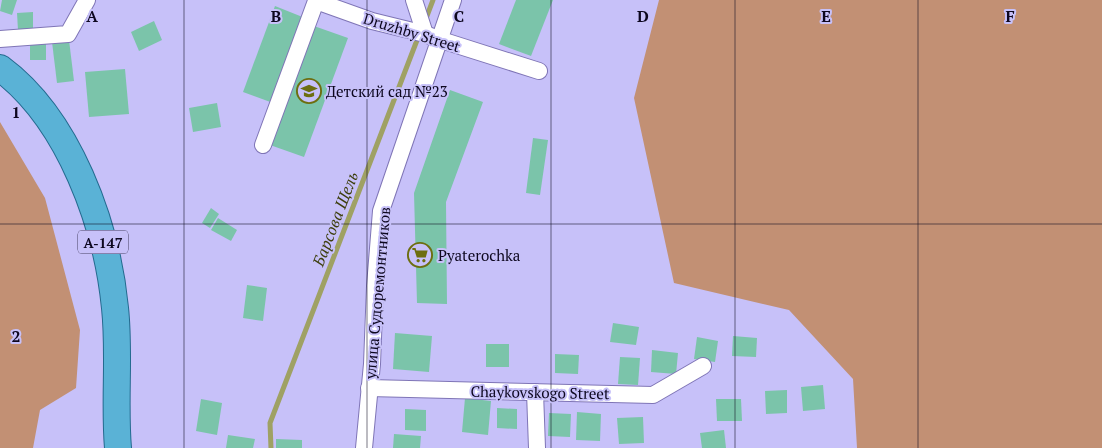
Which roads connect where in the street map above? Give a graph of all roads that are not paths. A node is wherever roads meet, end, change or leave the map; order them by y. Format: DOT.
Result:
graph roads {
  1 [pos="87,0"];
  2 [pos="414,0"];
  3 [pos="453,0"];
  4 [pos="425,34"];
  5 [pos="0,40"];
  6 [pos="441,40"];
  7 [pos="0,68"];
  8 [pos="539,71"];
  9 [pos="263,145"];
  10 [pos="703,366"];
  11 [pos="369,388"];
  12 [pos="535,392"];
  13 [pos="118,448"];
  14 [pos="364,448"];
  15 [pos="537,448"];
  1 -- 5 [label="street"];
  2 -- 4 [label="street"];
  3 -- 6 [label="street, улица Судоремонтников"];
  4 -- 6 [label="street, Druzhby Street"];
  4 -- 9 [label="street, Druzhby Street"];
  6 -- 8 [label="street, Druzhby Street"];
  6 -- 11 [label="street, улица Судоремонтников"];
  7 -- 13 [label="highway, А-147"];
  10 -- 12 [label="street, Chaykovskogo Street"];
  11 -- 12 [label="street, Chaykovskogo Street"];
  11 -- 14 [label="street, улица Судоремонтников"];
  12 -- 15 [label="street"];
}
